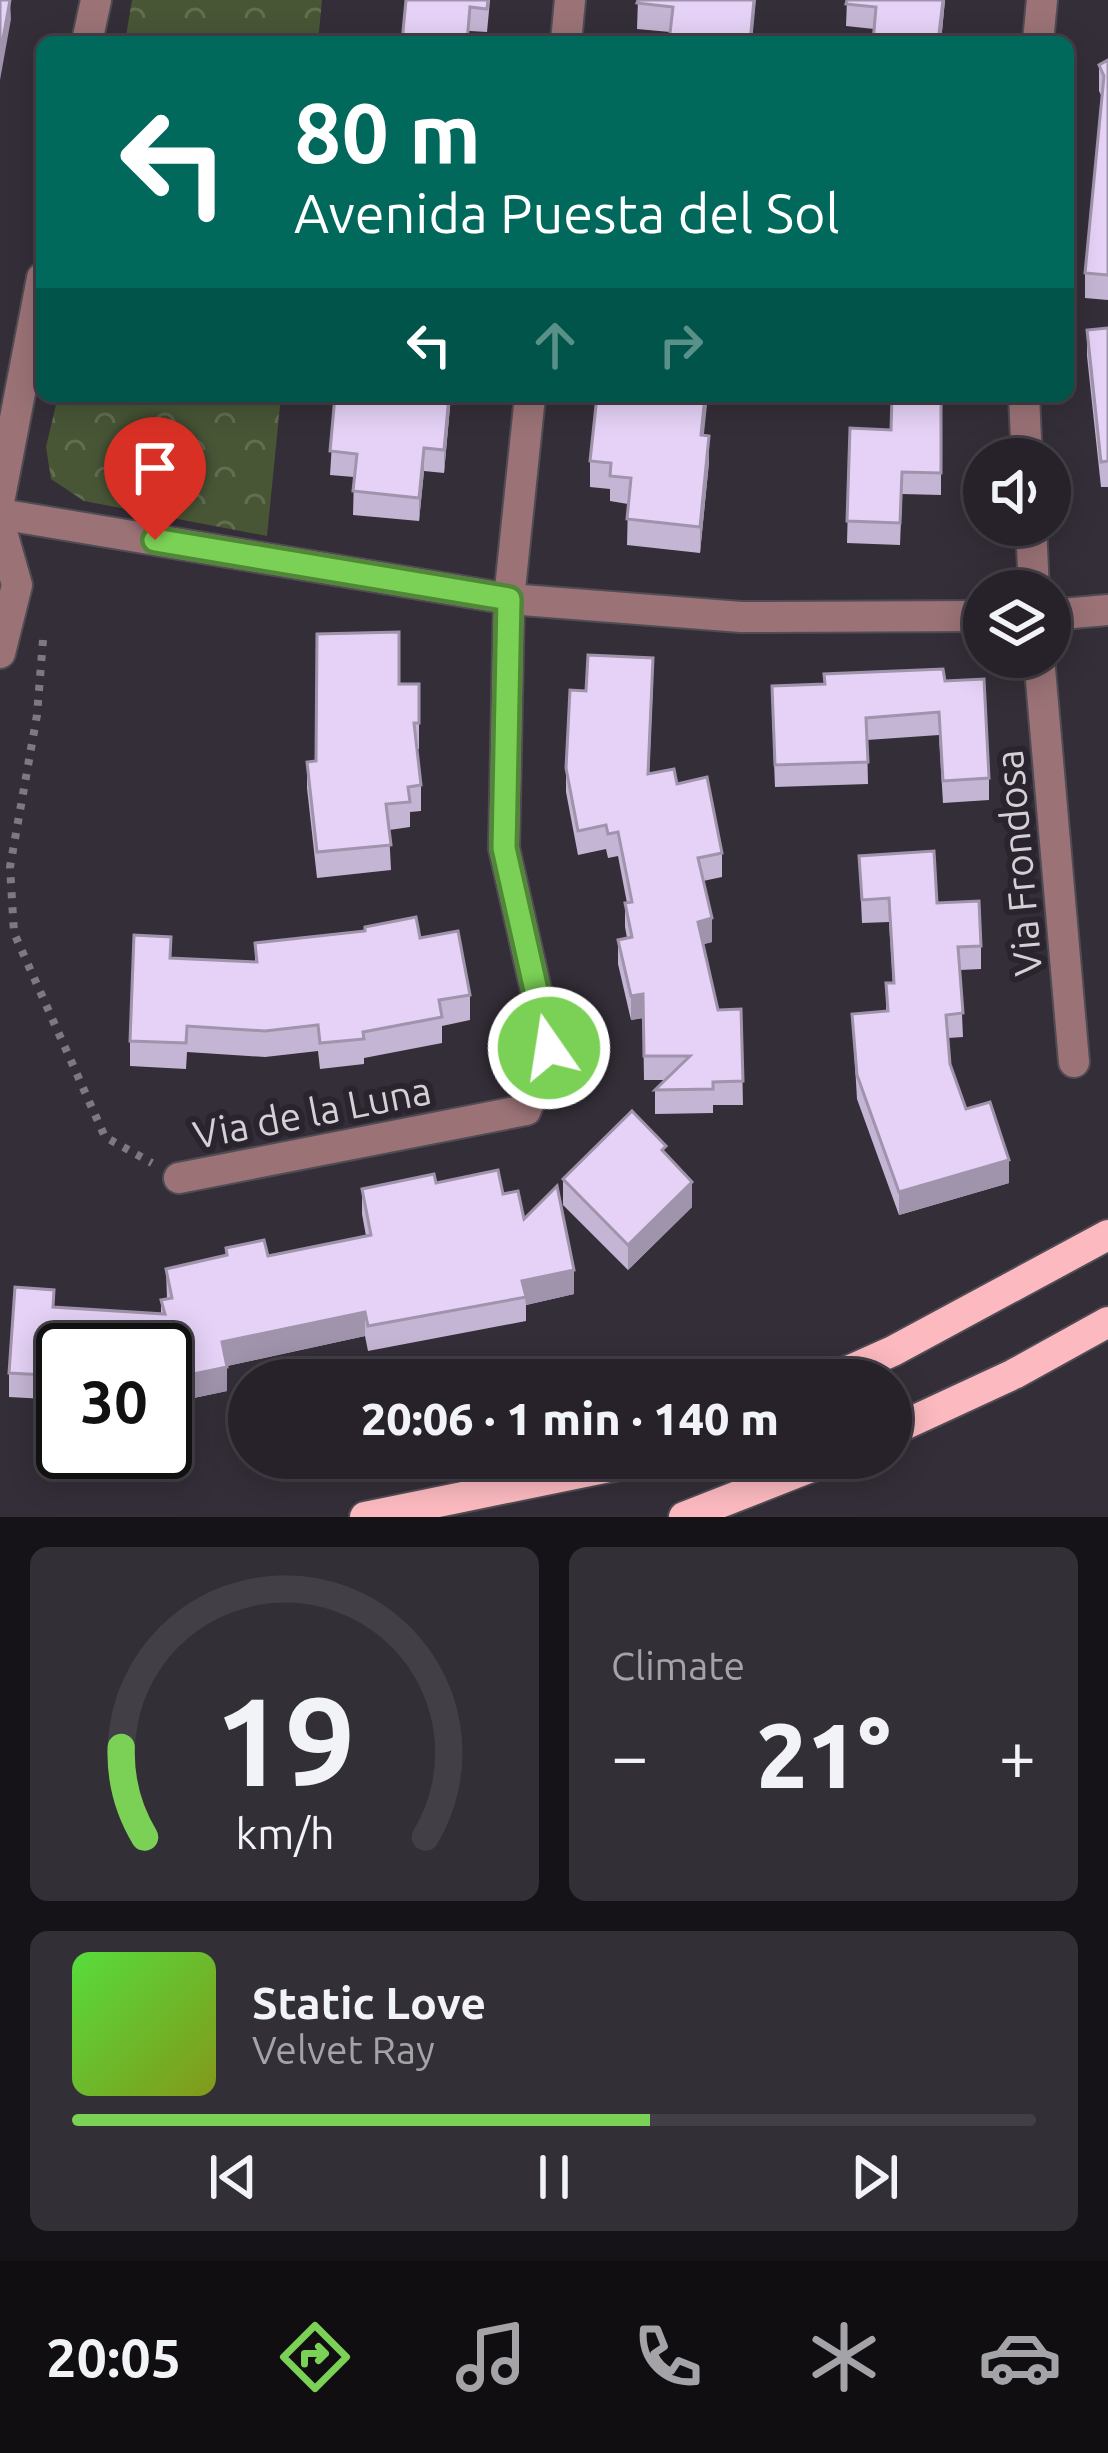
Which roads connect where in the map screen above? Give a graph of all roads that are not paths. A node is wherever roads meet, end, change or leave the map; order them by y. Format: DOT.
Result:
graph roads {
  1 [pos="95,0"];
  2 [pos="570,0"];
  3 [pos="1042,0"];
  4 [pos="88,36"];
  5 [pos="567,36"];
  6 [pos="1039,36"];
  7 [pos="36,309"];
  8 [pos="529,402"];
  9 [pos="1024,402"];
  10 [pos="1027,438"];
  11 [pos="0,496"];
  12 [pos="0,514"];
  13 [pos="0,525"];
  14 [pos="509,599"];
  15 [pos="1108,610"];
  16 [pos="1071,613"];
  17 [pos="963,616"];
  18 [pos="0,653"];
  19 [pos="1041,678"];
  20 [pos="1074,1062"];
  21 [pos="179,1178"];
  22 [pos="1108,1235"];
  23 [pos="1108,1322"];
  24 [pos="875,1359"];
  25 [pos="912,1421"];
  26 [pos="550,1479"];
  27 [pos="781,1479"];
  28 [pos="364,1517"];
  29 [pos="684,1517"];
  1 -- 4 [label="street"];
  2 -- 5 [label="street"];
  3 -- 6 [label="street"];
  7 -- 11 [label="street"];
  8 -- 14 [label="street, Via de la Luna"];
  9 -- 10 [label="street"];
  12 -- 14 [label="street"];
  13 -- 18 [label="street"];
  14 -- 17 [label="street"];
  14 -- 21 [label="street, Via de la Luna"];
  15 -- 16 [label="street"];
  19 -- 20 [label="street, Via Frondosa"];
  22 -- 24 [label="main road"];
  23 -- 25 [label="main road"];
  26 -- 28 [label="main road"];
  27 -- 29 [label="main road"];
}
